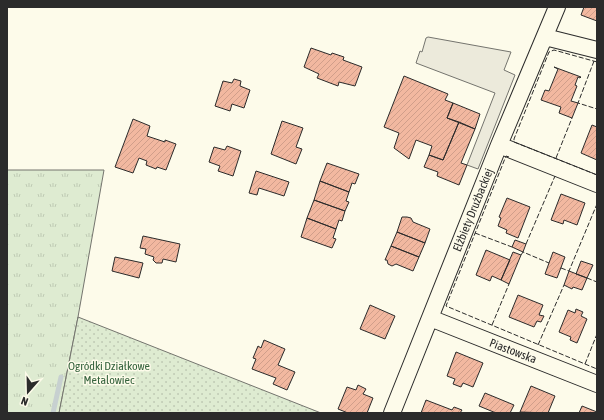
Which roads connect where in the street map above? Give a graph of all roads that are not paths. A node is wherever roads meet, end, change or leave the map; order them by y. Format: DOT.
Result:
graph roads {
  1 [pos="557,7"];
  2 [pos="545,37"];
  3 [pos="597,50"];
  4 [pos="499,145"];
  5 [pos="597,184"];
  6 [pos="430,318"];
  7 [pos="597,384"];
  8 [pos="392,413"];
  1 -- 2 [label="street, Elżbiety Drużbackiej"];
  2 -- 3 [label="street"];
  2 -- 4 [label="street, Elżbiety Drużbackiej"];
  4 -- 5 [label="street"];
  4 -- 6 [label="street, Elżbiety Drużbackiej"];
  6 -- 7 [label="street, Piastowska"];
  6 -- 8 [label="street, Elżbiety Drużbackiej"];
}
